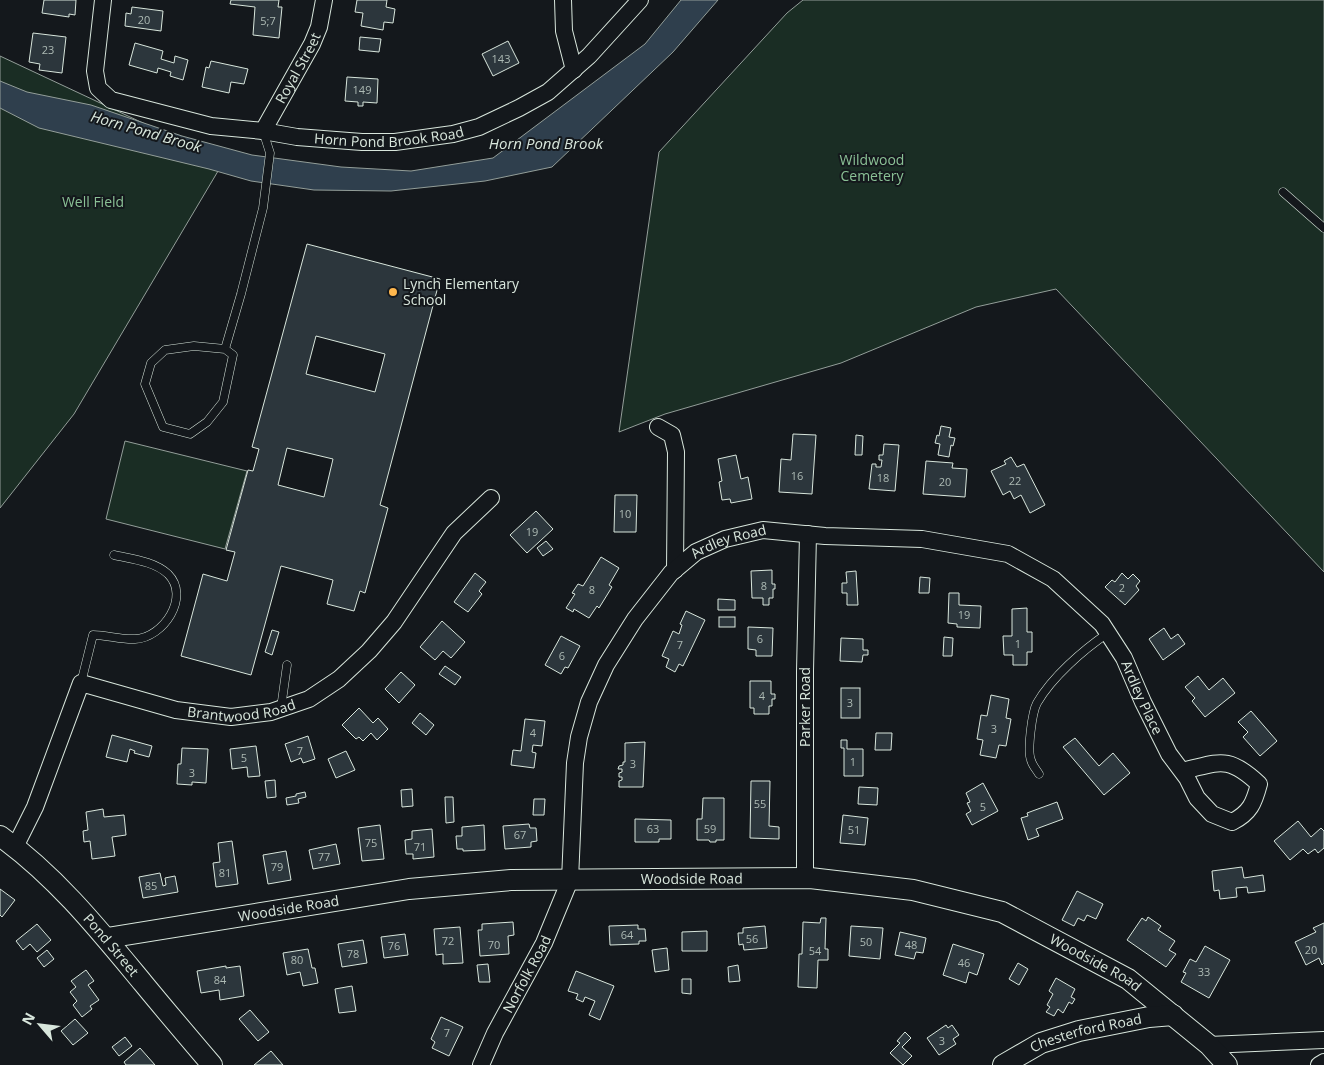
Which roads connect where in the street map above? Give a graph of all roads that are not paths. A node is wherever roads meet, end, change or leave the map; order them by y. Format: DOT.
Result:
graph roads {
  1 [pos="104,0"];
  2 [pos="324,0"];
  3 [pos="562,0"];
  4 [pos="640,0"];
  5 [pos="574,70"];
  6 [pos="263,131"];
  7 [pos="1283,192"];
  8 [pos="1324,228"];
  9 [pos="225,350"];
  10 [pos="658,427"];
  11 [pos="491,498"];
  12 [pos="808,534"];
  13 [pos="114,556"];
  14 [pos="675,570"];
  15 [pos="1105,629"];
  16 [pos="287,665"];
  17 [pos="81,683"];
  18 [pos="281,708"];
  19 [pos="1182,771"];
  20 [pos="1038,774"];
  21 [pos="8,842"];
  22 [pos="805,878"];
  23 [pos="570,880"];
  24 [pos="107,938"];
  25 [pos="1174,1015"];
  26 [pos="1324,1040"];
  27 [pos="1209,1045"];
  28 [pos="1324,1062"];
  29 [pos="212,1065"];
  30 [pos="481,1065"];
  31 [pos="1003,1065"];
  32 [pos="1227,1065"];
  33 [pos="1319,1065"];
  1 -- 6 [label="street, Horn Pond Brook Road"];
  2 -- 6 [label="street, Royal Street"];
  3 -- 5 [label="street"];
  4 -- 5 [label="street, Horn Pond Brook Road"];
  5 -- 6 [label="street, Horn Pond Brook Road"];
  6 -- 9 [label="lane"];
  7 -- 8 [label="lane"];
  9 -- 9 [label="lane"];
  10 -- 14 [label="street"];
  11 -- 18 [label="street, Brantwood Road"];
  12 -- 14 [label="street, Ardley Road"];
  12 -- 15 [label="street, Ardley Road"];
  12 -- 22 [label="street, Parker Road"];
  13 -- 17 [label="lane"];
  14 -- 23 [label="street, Ardley Road"];
  15 -- 19 [label="street, Ardley Place"];
  15 -- 20 [label="lane"];
  16 -- 18 [label="lane"];
  17 -- 18 [label="street, Brantwood Road"];
  17 -- 21 [label="street"];
  19 -- 19 [label="street, Ardley Place"];
  21 -- 24 [label="street, Pond Street"];
  22 -- 23 [label="street, Woodside Road"];
  22 -- 25 [label="street, Woodside Road"];
  23 -- 24 [label="street, Woodside Road"];
  23 -- 30 [label="street, Norfolk Road"];
  24 -- 29 [label="street, Pond Street"];
  25 -- 27 [label="street, Woodside Road"];
  25 -- 31 [label="street, Chesterford Road"];
  26 -- 27 [label="street"];
  27 -- 32 [label="street, Woodside Road"];
  28 -- 33 [label="street"];
}
